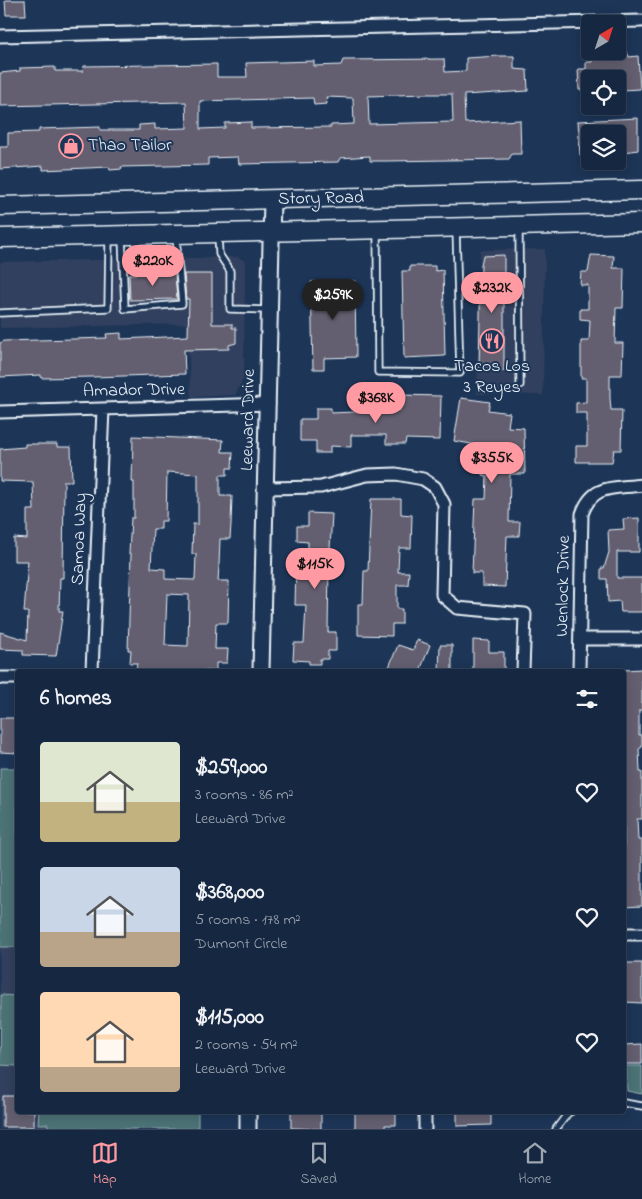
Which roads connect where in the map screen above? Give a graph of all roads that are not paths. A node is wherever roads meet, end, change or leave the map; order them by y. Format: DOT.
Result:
graph roads {
  1 [pos="642,21"];
  2 [pos="0,36"];
  3 [pos="642,190"];
  4 [pos="272,200"];
  5 [pos="0,206"];
  6 [pos="642,223"];
  7 [pos="519,226"];
  8 [pos="456,228"];
  9 [pos="377,229"];
  10 [pos="272,232"];
  11 [pos="218,233"];
  12 [pos="176,234"];
  13 [pos="116,236"];
  14 [pos="0,238"];
  15 [pos="270,310"];
  16 [pos="0,313"];
  17 [pos="520,385"];
  18 [pos="269,404"];
  19 [pos="103,409"];
  20 [pos="0,412"];
  21 [pos="642,485"];
  22 [pos="266,488"];
  23 [pos="642,639"];
  24 [pos="580,640"];
  25 [pos="92,669"];
  26 [pos="261,669"];
  27 [pos="523,669"];
  28 [pos="579,669"];
  29 [pos="0,678"];
  30 [pos="15,678"];
  31 [pos="626,934"];
  32 [pos="642,934"];
  33 [pos="626,1103"];
  34 [pos="642,1106"];
  35 [pos="248,1114"];
  36 [pos="425,1114"];
  37 [pos="567,1114"];
  38 [pos="248,1129"];
  39 [pos="425,1129"];
  40 [pos="556,1129"];
  1 -- 2 [label="street"];
  3 -- 4 [label="main road, Story Road"];
  4 -- 5 [label="main road, Story Road"];
  4 -- 10 [label="street, Leeward Drive"];
  6 -- 7 [label="main road, Story Road"];
  7 -- 8 [label="main road, Story Road"];
  7 -- 17 [label="lane"];
  8 -- 9 [label="main road, Story Road"];
  8 -- 9 [label="lane"];
  9 -- 10 [label="main road, Story Road"];
  10 -- 11 [label="main road, Story Road"];
  10 -- 15 [label="street, Leeward Drive"];
  11 -- 12 [label="main road, Story Road"];
  11 -- 15 [label="lane"];
  12 -- 13 [label="main road, Story Road"];
  12 -- 13 [label="lane"];
  13 -- 14 [label="main road, Story Road"];
  13 -- 16 [label="lane"];
  15 -- 18 [label="street, Leeward Drive"];
  18 -- 19 [label="street, Amador Drive"];
  18 -- 22 [label="street, Leeward Drive"];
  19 -- 20 [label="street, Amador Drive"];
  19 -- 25 [label="street, Samoa Way"];
  21 -- 24 [label="street, Wenlock Drive"];
  22 -- 26 [label="street, Leeward Drive"];
  22 -- 27 [label="street"];
  23 -- 24 [label="street"];
  24 -- 28 [label="street, Wenlock Drive"];
  29 -- 30 [label="street"];
  31 -- 32 [label="street"];
  33 -- 34 [label="lane"];
  35 -- 38 [label="street"];
  36 -- 39 [label="street"];
  37 -- 40 [label="lane"];
}
